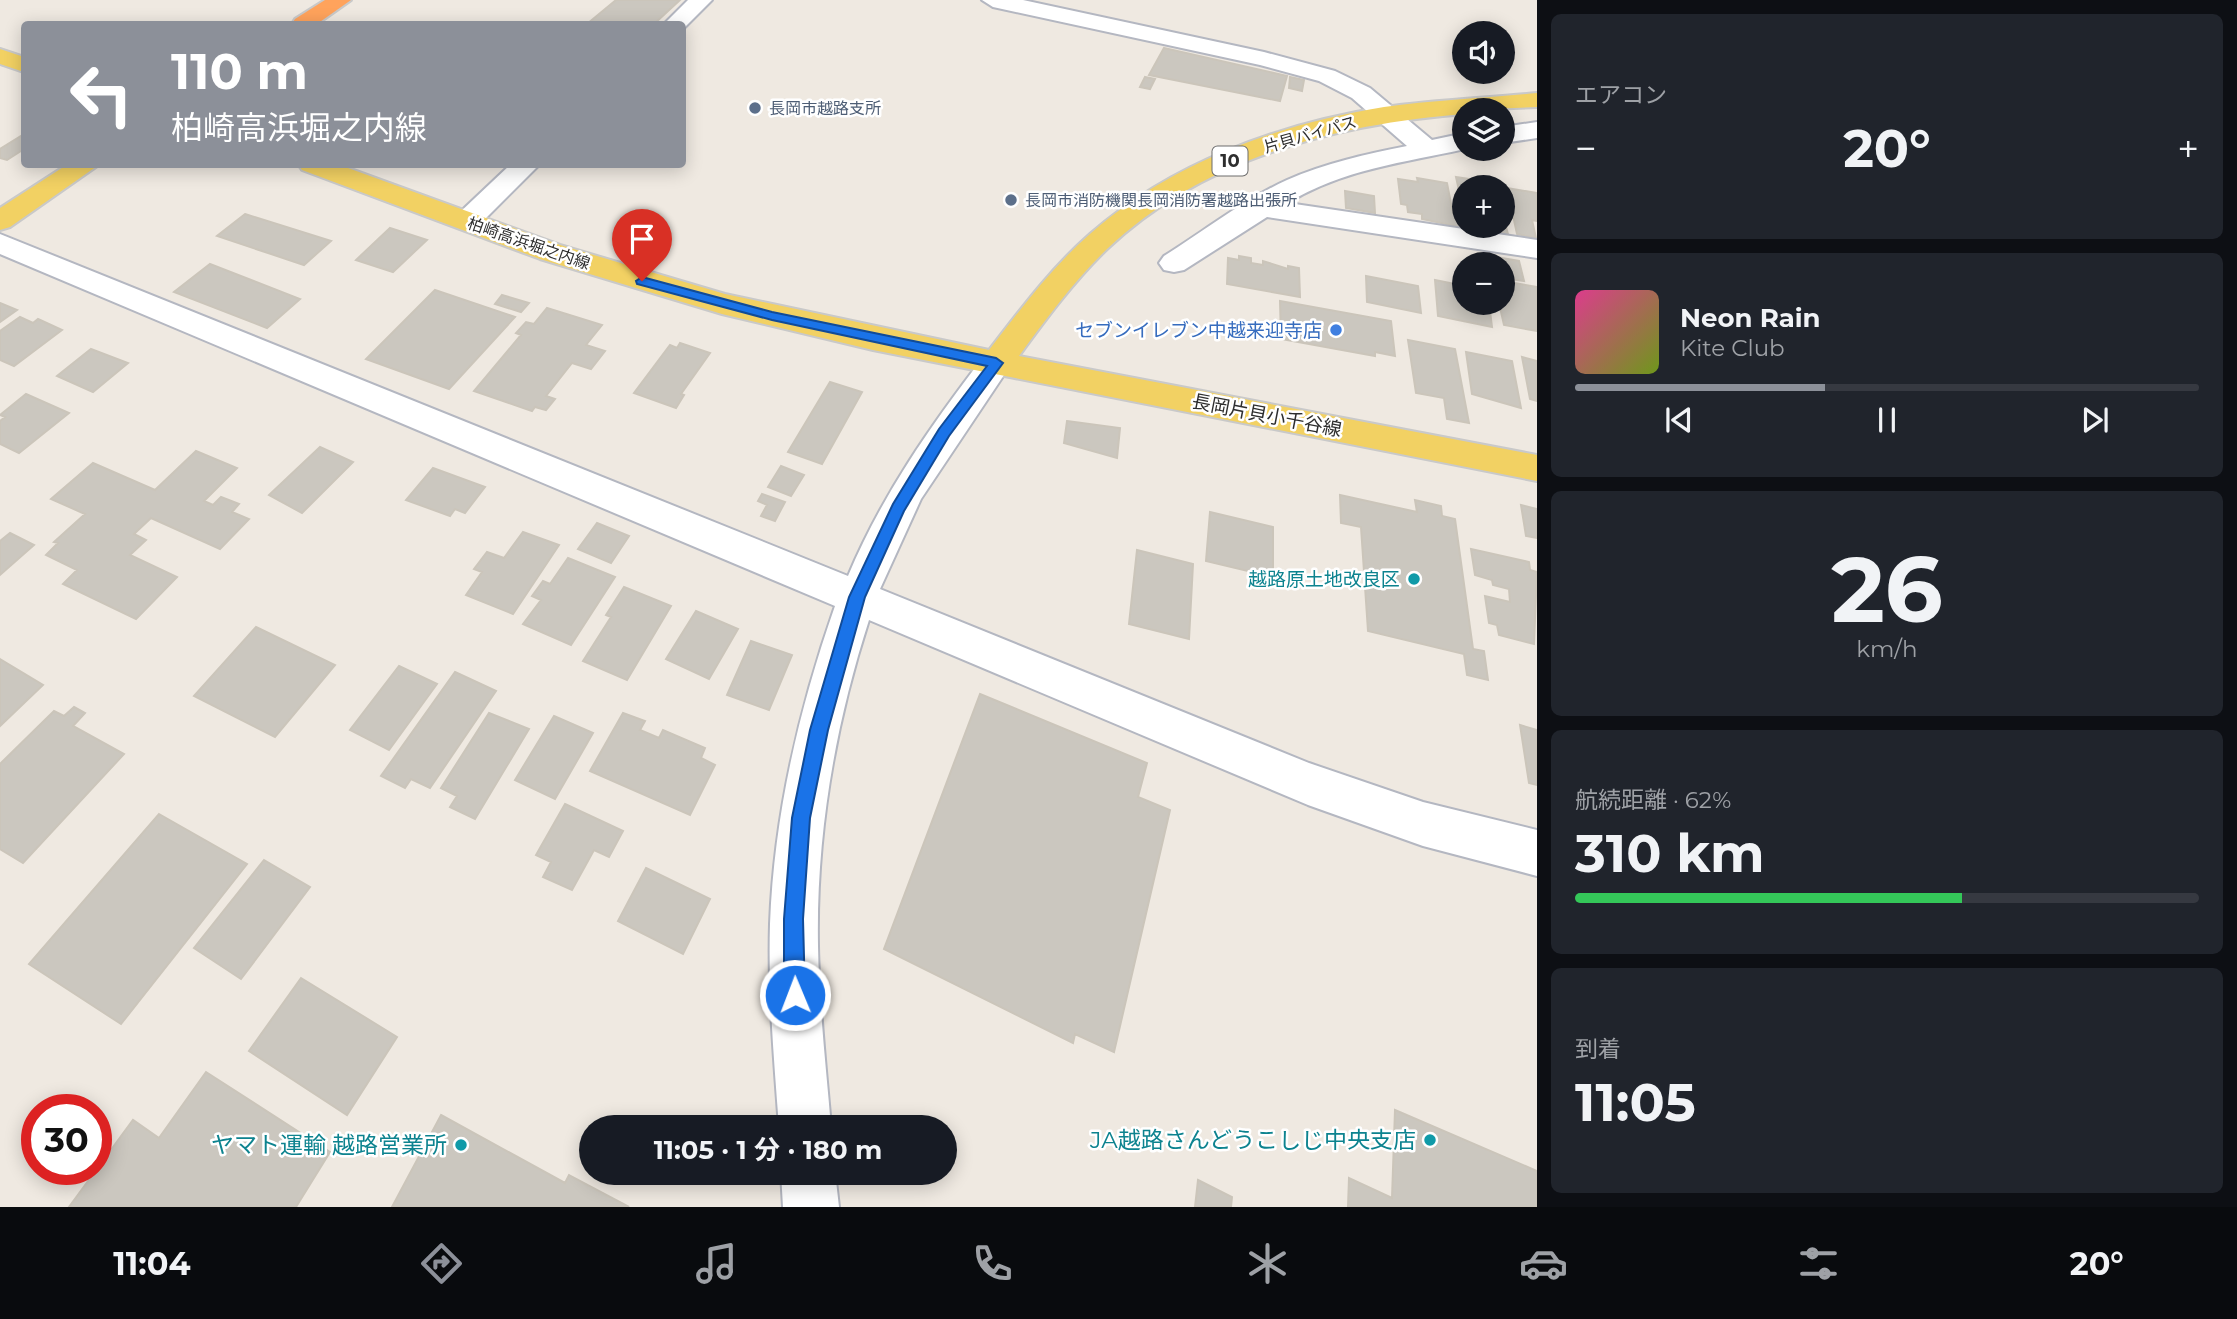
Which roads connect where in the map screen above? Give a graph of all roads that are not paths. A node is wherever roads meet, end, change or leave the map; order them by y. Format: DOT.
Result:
graph roads {
  1 [pos="340,0"];
  2 [pos="701,0"];
  3 [pos="992,0"];
  4 [pos="308,21"];
  5 [pos="678,21"];
  6 [pos="0,57"];
  7 [pos="21,64"];
  8 [pos="1537,100"];
  9 [pos="1383,115"];
  10 [pos="1537,130"];
  11 [pos="1515,133"];
  12 [pos="1452,143"];
  13 [pos="1425,148"];
  14 [pos="82,168"];
  15 [pos="322,168"];
  16 [pos="523,168"];
  17 [pos="1258,207"];
  18 [pos="467,221"];
  19 [pos="1,240"];
  20 [pos="1537,249"];
  21 [pos="1174,263"];
  22 [pos="996,363"];
  23 [pos="1537,468"];
  24 [pos="857,597"];
  25 [pos="1537,853"];
  26 [pos="804,1115"];
  27 [pos="809,1185"];
  28 [pos="811,1207"];
  1 -- 4 [label="highway"];
  2 -- 5 [label="street"];
  3 -- 9 [label="street"];
  6 -- 7 [label="main road"];
  8 -- 9 [label="main road, 片貝バイパス / 10"];
  9 -- 13 [label="street"];
  9 -- 22 [label="main road, 片貝バイパス / 10"];
  10 -- 11 [label="street"];
  12 -- 13 [label="street"];
  13 -- 17 [label="street"];
  14 -- 19 [label="main road"];
  15 -- 18 [label="main road, 柏崎高浜堀之内線"];
  16 -- 18 [label="street"];
  17 -- 20 [label="street"];
  17 -- 21 [label="street"];
  18 -- 22 [label="main road, 柏崎高浜堀之内線"];
  19 -- 24 [label="street"];
  22 -- 23 [label="main road, 長岡片貝小千谷線"];
  22 -- 24 [label="street"];
  24 -- 25 [label="street"];
  24 -- 26 [label="street"];
  27 -- 28 [label="street"];
}
